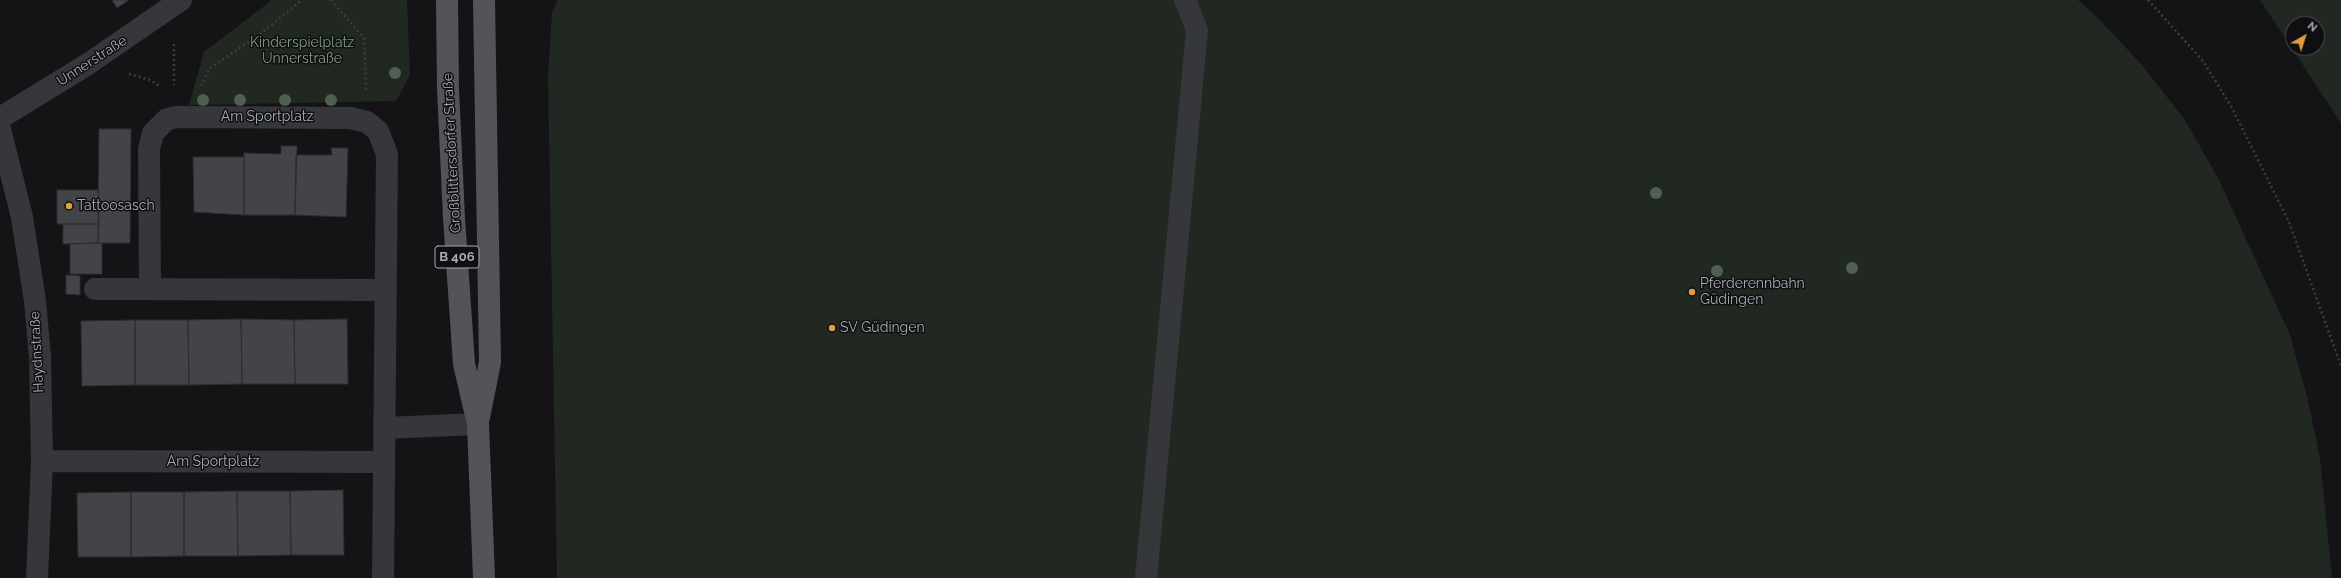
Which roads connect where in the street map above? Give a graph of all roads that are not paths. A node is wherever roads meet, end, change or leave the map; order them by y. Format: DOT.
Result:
graph roads {
  1 [pos="447,0"];
  2 [pos="484,0"];
  3 [pos="1185,0"];
  4 [pos="177,3"];
  5 [pos="0,118"];
  6 [pos="0,129"];
  7 [pos="150,288"];
  8 [pos="96,290"];
  9 [pos="386,290"];
  10 [pos="478,424"];
  11 [pos="385,428"];
  12 [pos="42,461"];
  13 [pos="384,462"];
  14 [pos="37,578"];
  15 [pos="383,578"];
  16 [pos="484,578"];
  17 [pos="1146,578"];
  1 -- 10 [label="main road, Großblittersdorfer Straße / B 406"];
  2 -- 10 [label="main road, Großblittersdorfer Straße"];
  3 -- 17 [label="street"];
  4 -- 5 [label="street, Unnerstraße"];
  6 -- 12 [label="street, Haydnstraße"];
  7 -- 8 [label="street"];
  7 -- 9 [label="street"];
  7 -- 9 [label="street, Am Sportplatz"];
  9 -- 11 [label="street"];
  10 -- 11 [label="street"];
  10 -- 16 [label="main road, Großblittersdorfer Straße"];
  11 -- 13 [label="street"];
  12 -- 13 [label="street, Am Sportplatz"];
  12 -- 14 [label="street, Haydnstraße"];
  13 -- 15 [label="street"];
}
